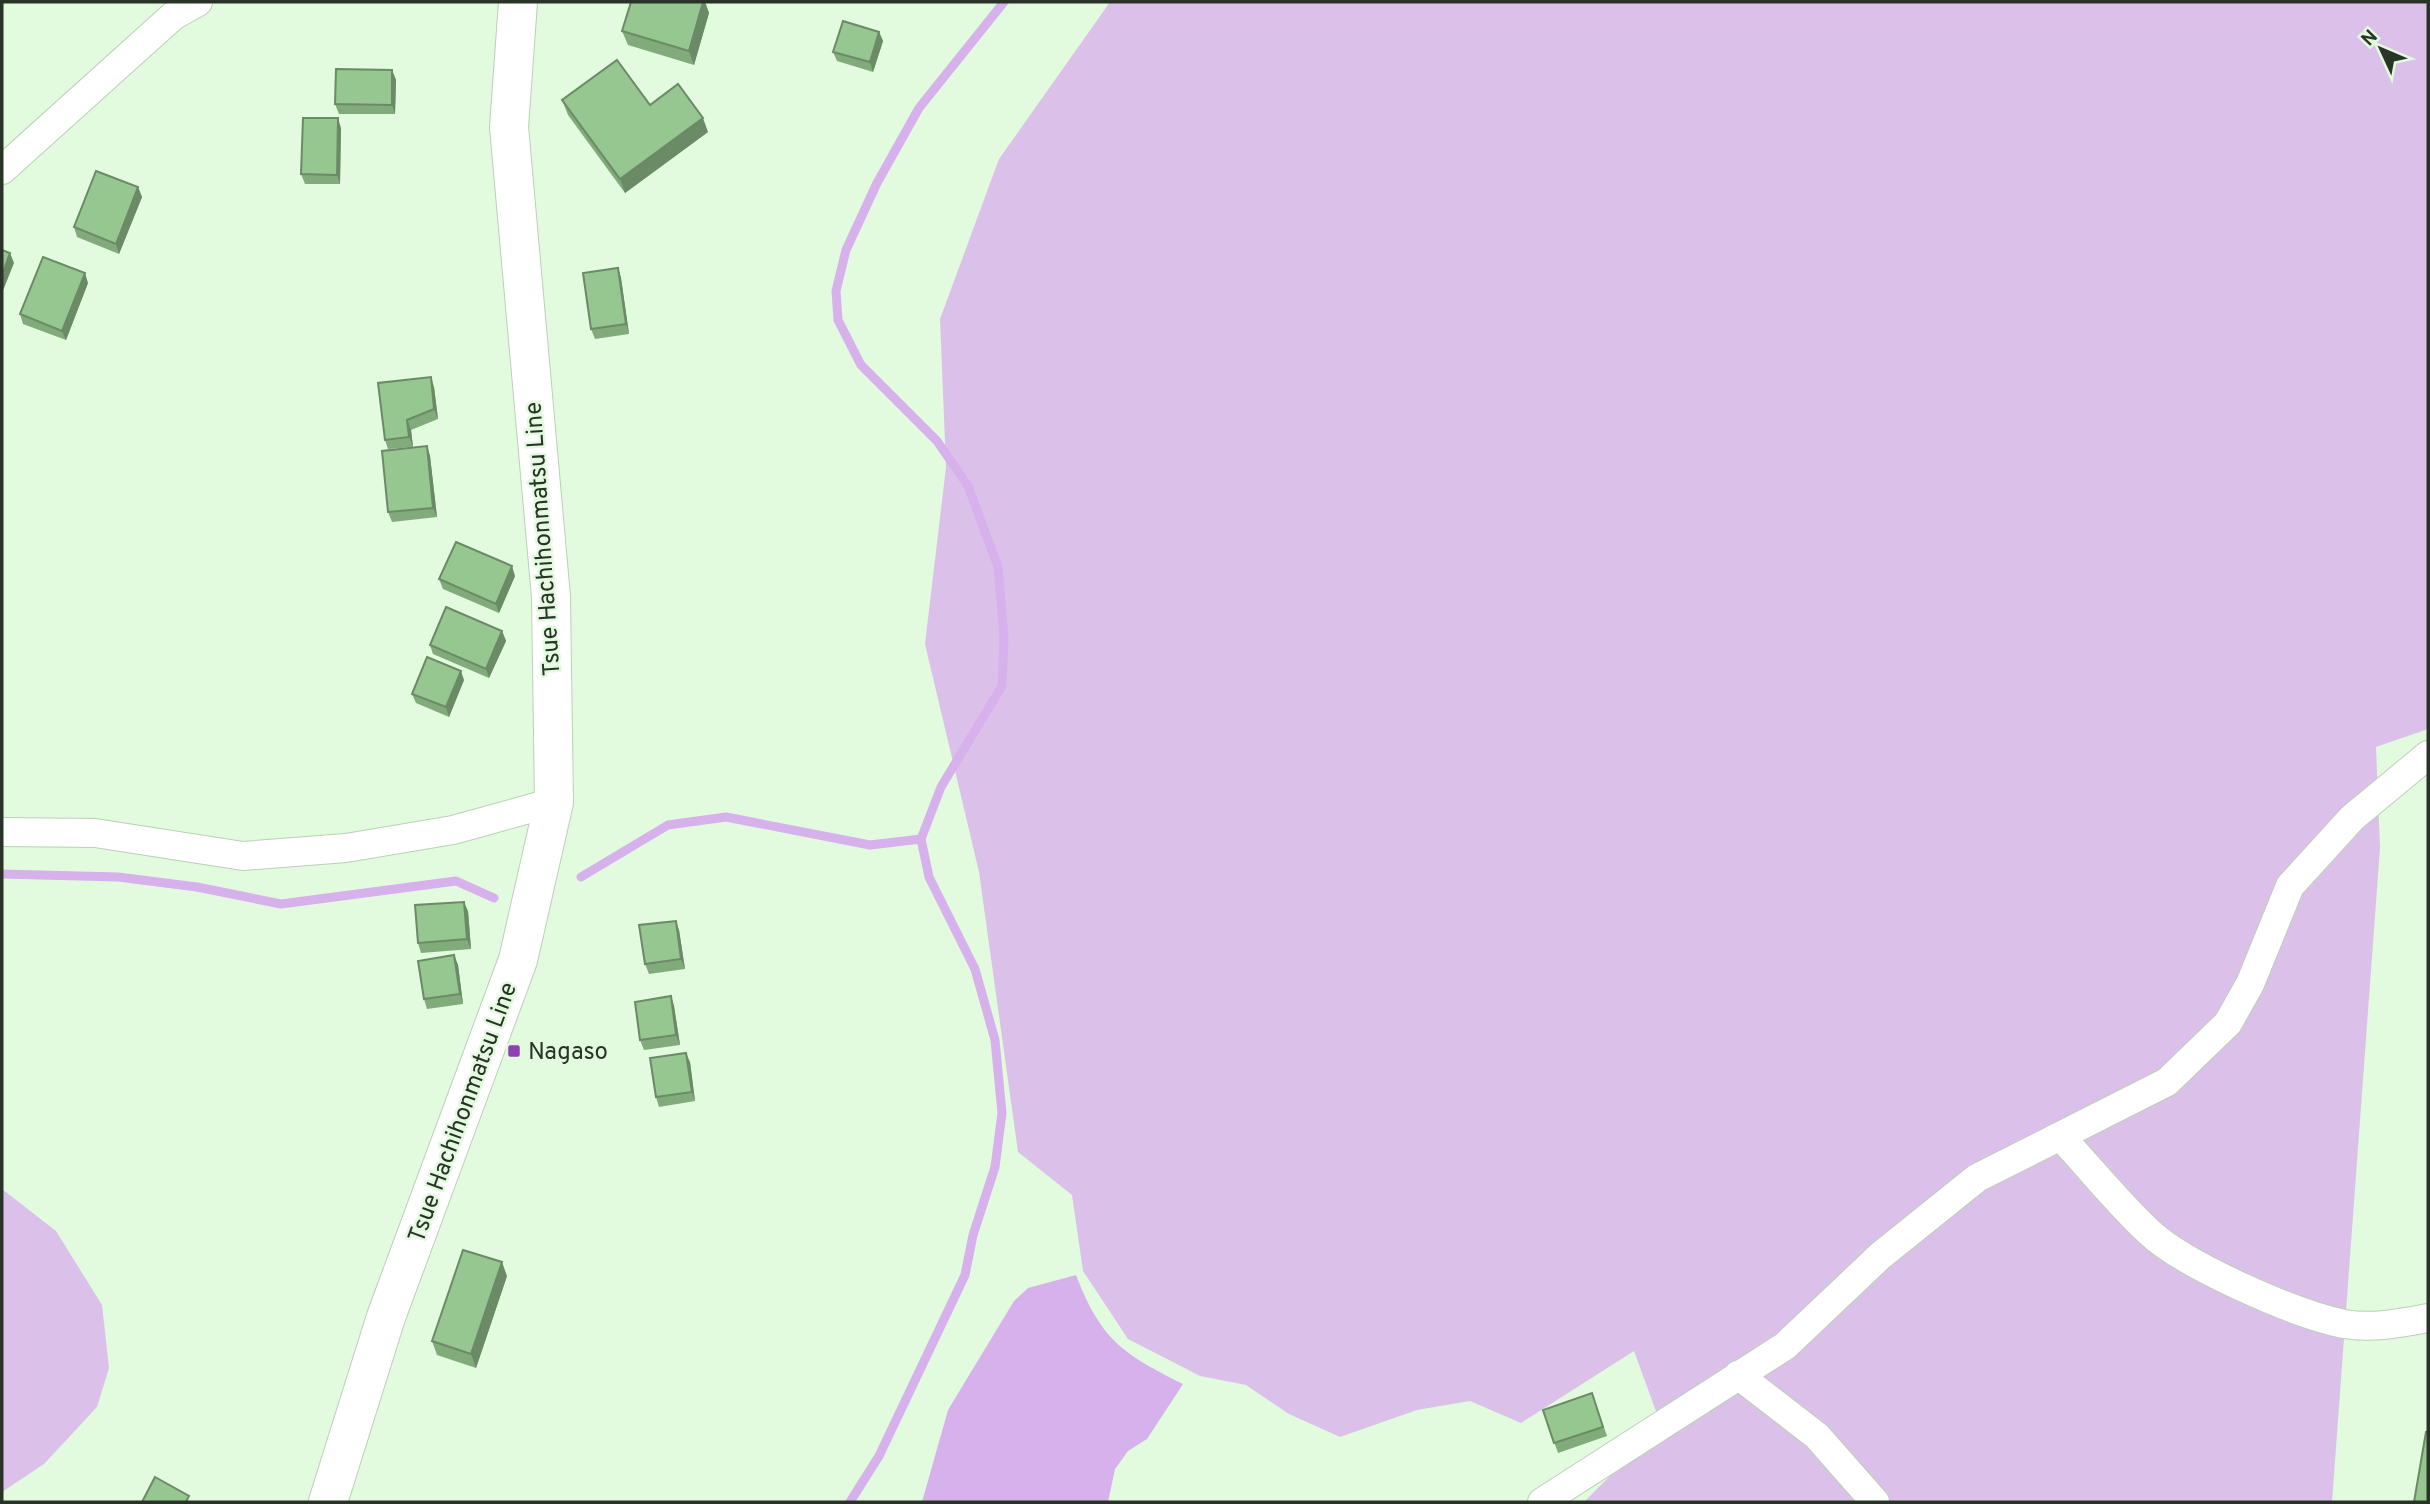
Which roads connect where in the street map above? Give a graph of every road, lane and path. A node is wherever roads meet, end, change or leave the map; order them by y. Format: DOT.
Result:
graph roads {
  1 [pos="198,2"];
  2 [pos="518,2"];
  3 [pos="2,170"];
  4 [pos="2428,755"];
  5 [pos="554,802"];
  6 [pos="2,832"];
  7 [pos="2061,1137"];
  8 [pos="2428,1318"];
  9 [pos="1738,1375"];
  10 [pos="328,1502"];
  11 [pos="1542,1502"];
  12 [pos="1875,1502"];
  1 -- 3 [label="street"];
  2 -- 5 [label="main road, Tsue Hachihonmatsu Line"];
  4 -- 7 [label="street"];
  5 -- 6 [label="street"];
  5 -- 10 [label="main road, Tsue Hachihonmatsu Line"];
  7 -- 8 [label="street"];
  7 -- 9 [label="street"];
  9 -- 11 [label="street"];
  9 -- 12 [label="street"];
}
